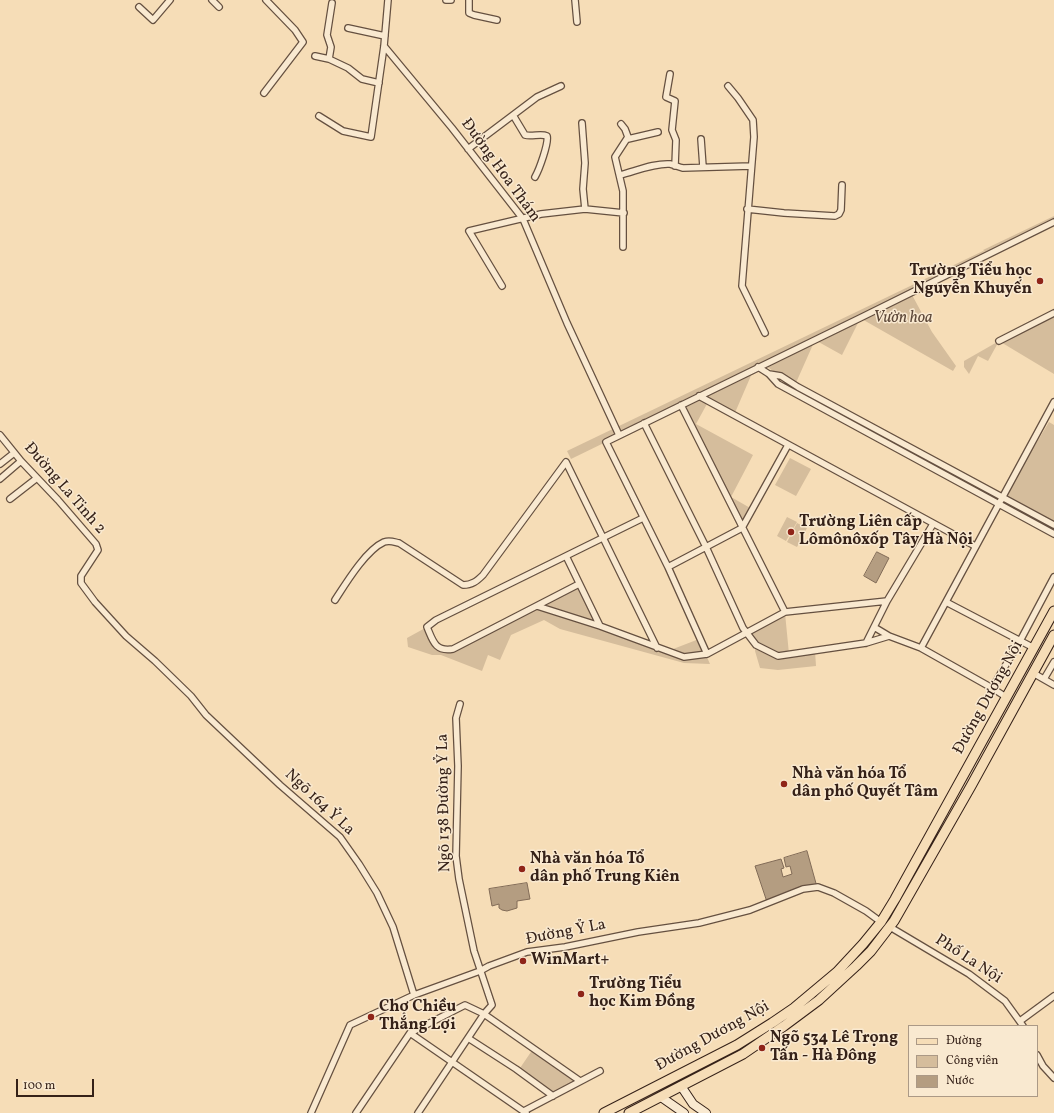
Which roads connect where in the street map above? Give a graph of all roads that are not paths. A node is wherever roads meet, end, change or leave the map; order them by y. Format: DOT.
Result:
graph roads {
  1 [pos="170,0"];
  2 [pos="212,0"];
  3 [pos="266,0"];
  4 [pos="388,0"];
  5 [pos="446,0"];
  6 [pos="452,0"];
  7 [pos="469,0"];
  8 [pos="575,0"];
  9 [pos="332,3"];
  10 [pos="139,7"];
  11 [pos="219,7"];
  12 [pos="497,20"];
  13 [pos="577,22"];
  14 [pos="348,28"];
  15 [pos="385,36"];
  16 [pos="384,46"];
  17 [pos="315,56"];
  18 [pos="329,59"];
  19 [pos="670,74"];
  20 [pos="379,83"];
  21 [pos="561,86"];
  22 [pos="728,86"];
  23 [pos="264,93"];
  24 [pos="513,115"];
  25 [pos="319,116"];
  26 [pos="582,123"];
  27 [pos="621,124"];
  28 [pos="658,132"];
  29 [pos="628,139"];
  30 [pos="701,139"];
  31 [pos="468,149"];
  32 [pos="675,166"];
  33 [pos="751,166"];
  34 [pos="703,167"];
  35 [pos="620,175"];
  36 [pos="535,177"];
  37 [pos="842,185"];
  38 [pos="585,209"];
  39 [pos="747,209"];
  40 [pos="624,213"];
  41 [pos="523,219"];
  42 [pos="1054,223"];
  43 [pos="623,247"];
  44 [pos="502,286"];
  45 [pos="1054,313"];
  46 [pos="764,333"];
  47 [pos="999,341"];
  48 [pos="758,367"];
  49 [pos="769,374"];
  50 [pos="699,396"];
  51 [pos="1054,402"];
  52 [pos="681,405"];
  53 [pos="644,423"];
  54 [pos="619,435"];
  55 [pos="1,439"];
  56 [pos="788,445"];
  57 [pos="14,453"];
  58 [pos="21,462"];
  59 [pos="0,464"];
  60 [pos="36,478"];
  61 [pos="0,479"];
  62 [pos="1002,498"];
  63 [pos="10,499"];
  64 [pos="998,503"];
  65 [pos="643,518"];
  66 [pos="933,524"];
  67 [pos="1054,525"];
  68 [pos="742,528"];
  69 [pos="1054,534"];
  70 [pos="603,537"];
  71 [pos="975,546"];
  72 [pos="706,547"];
  73 [pos="566,556"];
  74 [pos="668,567"];
  75 [pos="1054,577"];
  76 [pos="81,583"];
  77 [pos="579,584"];
  78 [pos="335,600"];
  79 [pos="887,601"];
  80 [pos="946,602"];
  81 [pos="537,606"];
  82 [pos="1054,611"];
  83 [pos="785,612"];
  84 [pos="741,624"];
  85 [pos="600,626"];
  86 [pos="874,627"];
  87 [pos="754,629"];
  88 [pos="746,633"];
  89 [pos="1054,635"];
  90 [pos="889,636"];
  91 [pos="1020,641"];
  92 [pos="866,643"];
  93 [pos="657,648"];
  94 [pos="921,648"];
  95 [pos="1034,648"];
  96 [pos="707,654"];
  97 [pos="1054,662"];
  98 [pos="1033,673"];
  99 [pos="1044,679"];
  100 [pos="1054,685"];
  101 [pos="992,688"];
  102 [pos="1006,697"];
  103 [pos="460,704"];
  104 [pos="881,922"];
  105 [pos="890,927"];
  106 [pos="480,971"];
  107 [pos="414,995"];
  108 [pos="1054,996"];
  109 [pos="484,1014"];
  110 [pos="1021,1023"];
  111 [pos="410,1032"];
  112 [pos="468,1038"];
  113 [pos="1038,1056"];
  114 [pos="452,1062"];
  115 [pos="600,1070"];
  116 [pos="1054,1078"];
  117 [pos="580,1082"];
  118 [pos="681,1086"];
  119 [pos="553,1096"];
  120 [pos="661,1097"];
  121 [pos="525,1112"];
  122 [pos="311,1113"];
  123 [pos="356,1113"];
  124 [pos="418,1113"];
  125 [pos="604,1113"];
  126 [pos="629,1113"];
  127 [pos="684,1113"];
  128 [pos="706,1113"];
  1 -- 10 [label="street"];
  2 -- 11 [label="street"];
  3 -- 23 [label="street"];
  4 -- 15 [label="street"];
  5 -- 6 [label="street"];
  7 -- 12 [label="street"];
  8 -- 13 [label="street"];
  9 -- 18 [label="street"];
  14 -- 15 [label="street"];
  15 -- 16 [label="street"];
  16 -- 20 [label="street"];
  16 -- 31 [label="street, Đường Hoa Thám"];
  17 -- 18 [label="street"];
  18 -- 20 [label="street"];
  19 -- 32 [label="street"];
  20 -- 25 [label="street"];
  21 -- 24 [label="street"];
  22 -- 33 [label="street"];
  24 -- 31 [label="street"];
  24 -- 36 [label="street"];
  26 -- 38 [label="street"];
  27 -- 29 [label="street"];
  28 -- 29 [label="street"];
  29 -- 35 [label="street"];
  30 -- 34 [label="street"];
  31 -- 41 [label="street, Đường Hoa Thám"];
  32 -- 34 [label="street"];
  32 -- 35 [label="street"];
  33 -- 34 [label="street"];
  33 -- 39 [label="street"];
  35 -- 40 [label="street"];
  37 -- 39 [label="street"];
  38 -- 40 [label="street"];
  38 -- 41 [label="street"];
  39 -- 46 [label="street"];
  40 -- 43 [label="street"];
  41 -- 44 [label="street"];
  41 -- 54 [label="street, Đường Hoa Thám"];
  42 -- 48 [label="street"];
  45 -- 47 [label="street"];
  48 -- 49 [label="street"];
  48 -- 50 [label="street"];
  49 -- 62 [label="street"];
  49 -- 64 [label="street"];
  50 -- 52 [label="street"];
  50 -- 56 [label="street"];
  51 -- 62 [label="street"];
  52 -- 53 [label="street"];
  52 -- 68 [label="street"];
  53 -- 54 [label="street"];
  53 -- 72 [label="street"];
  54 -- 65 [label="street"];
  55 -- 57 [label="street, Đường La Tinh 2"];
  56 -- 66 [label="street"];
  56 -- 68 [label="street"];
  57 -- 58 [label="street, Đường La Tinh 2"];
  57 -- 59 [label="street"];
  58 -- 60 [label="street, Đường La Tinh 2"];
  58 -- 61 [label="street"];
  60 -- 63 [label="street"];
  60 -- 76 [label="street, Đường La Tinh 2"];
  62 -- 64 [label="street"];
  62 -- 67 [label="street"];
  64 -- 69 [label="street"];
  64 -- 71 [label="street"];
  65 -- 70 [label="street"];
  65 -- 74 [label="street"];
  66 -- 71 [label="street"];
  66 -- 79 [label="street"];
  68 -- 72 [label="street"];
  68 -- 83 [label="street"];
  70 -- 73 [label="street"];
  70 -- 78 [label="street"];
  70 -- 93 [label="street"];
  71 -- 80 [label="street"];
  72 -- 74 [label="street"];
  72 -- 84 [label="street"];
  73 -- 77 [label="street"];
  73 -- 81 [label="street"];
  74 -- 96 [label="street"];
  75 -- 91 [label="street"];
  76 -- 107 [label="street, Ngõ 164 Ỷ La"];
  77 -- 81 [label="street"];
  77 -- 85 [label="street"];
  79 -- 83 [label="street"];
  79 -- 86 [label="street"];
  80 -- 91 [label="street"];
  80 -- 94 [label="street"];
  81 -- 85 [label="street"];
  82 -- 95 [label="main road, Đường Dương Nội"];
  83 -- 87 [label="street"];
  84 -- 87 [label="street"];
  84 -- 88 [label="street"];
  85 -- 93 [label="street"];
  86 -- 90 [label="street"];
  86 -- 92 [label="street"];
  87 -- 88 [label="street"];
  88 -- 92 [label="street"];
  88 -- 96 [label="street"];
  89 -- 98 [label="main road, Đường Dương Nội"];
  90 -- 92 [label="street"];
  90 -- 94 [label="street"];
  91 -- 95 [label="street"];
  91 -- 101 [label="street"];
  93 -- 96 [label="street"];
  94 -- 101 [label="street"];
  95 -- 102 [label="main road, Đường Dương Nội"];
  97 -- 99 [label="street"];
  98 -- 99 [label="street"];
  98 -- 105 [label="main road, Đường Dương Nội"];
  99 -- 100 [label="street"];
  101 -- 102 [label="street"];
  102 -- 104 [label="main road, Đường Dương Nội"];
  103 -- 106 [label="street, Ngõ 138 Đường Ỷ La"];
  104 -- 105 [label="main road"];
  104 -- 106 [label="street, Đường Ỷ La"];
  104 -- 125 [label="main road, Đường Dương Nội"];
  105 -- 110 [label="street, Phố La Nội"];
  105 -- 118 [label="main road, Đường Dương Nội"];
  106 -- 107 [label="street, Đường Ỷ La"];
  106 -- 109 [label="street, Ngõ 138 Đường Ỷ La"];
  107 -- 122 [label="street, Đường Ỷ La"];
  108 -- 110 [label="street"];
  109 -- 111 [label="street"];
  109 -- 112 [label="street"];
  109 -- 117 [label="street"];
  111 -- 114 [label="street"];
  111 -- 123 [label="street"];
  112 -- 114 [label="street"];
  112 -- 119 [label="street"];
  113 -- 116 [label="street"];
  114 -- 121 [label="street"];
  114 -- 124 [label="street"];
  115 -- 117 [label="street"];
  117 -- 119 [label="street"];
  118 -- 120 [label="main road, Đường Dương Nội"];
  118 -- 128 [label="main road"];
  119 -- 121 [label="street"];
  120 -- 126 [label="main road, Đường Dương Nội"];
  120 -- 127 [label="main road"];
}
